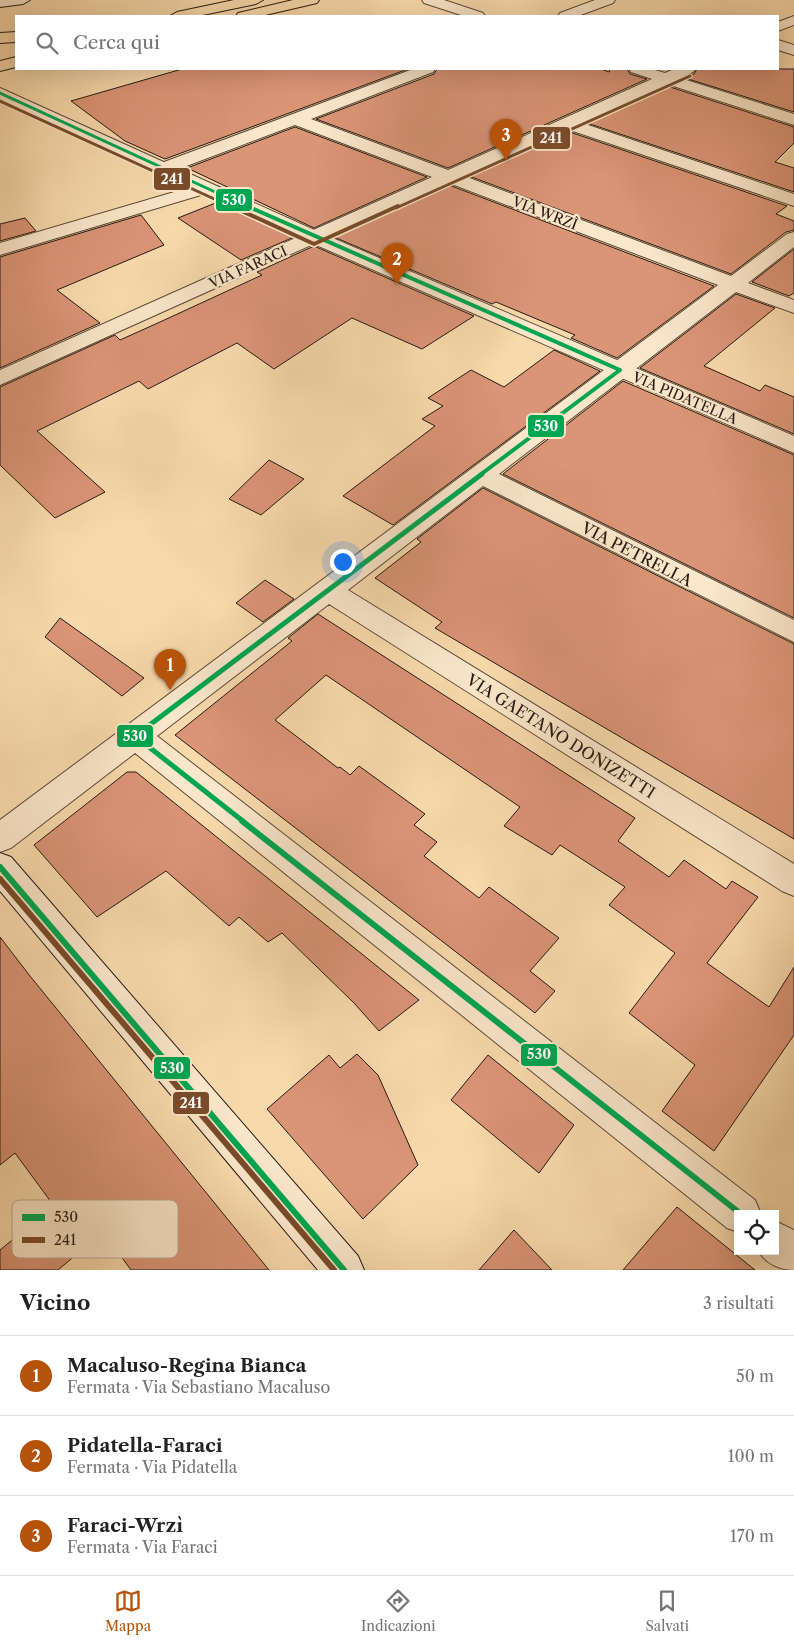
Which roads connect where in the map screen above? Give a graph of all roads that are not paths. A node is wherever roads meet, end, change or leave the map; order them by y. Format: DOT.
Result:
graph roads {
  1 [pos="23,0"];
  2 [pos="256,0"];
  3 [pos="312,0"];
  4 [pos="429,0"];
  5 [pos="608,0"];
  6 [pos="0,3"];
  7 [pos="182,15"];
  8 [pos="246,15"];
  9 [pos="475,15"];
  10 [pos="568,15"];
  11 [pos="794,20"];
  12 [pos="779,27"];
  13 [pos="15,37"];
  14 [pos="0,38"];
  15 [pos="15,45"];
  16 [pos="779,45"];
  17 [pos="0,46"];
  18 [pos="794,50"];
  19 [pos="15,62"];
  20 [pos="0,67"];
  21 [pos="15,67"];
  22 [pos="424,70"];
  23 [pos="640,70"];
  24 [pos="685,70"];
  25 [pos="666,78"];
  26 [pos="0,93"];
  27 [pos="296,119"];
  28 [pos="794,120"];
  29 [pos="566,123"];
  30 [pos="162,169"];
  31 [pos="447,177"];
  32 [pos="205,188"];
  33 [pos="794,200"];
  34 [pos="314,237"];
  35 [pos="794,238"];
  36 [pos="0,248"];
  37 [pos="733,284"];
  38 [pos="794,306"];
  39 [pos="620,370"];
  40 [pos="0,378"];
  41 [pos="794,445"];
  42 [pos="481,475"];
  43 [pos="328,590"];
  44 [pos="794,632"];
  45 [pos="135,736"];
  46 [pos="0,838"];
  47 [pos="0,867"];
  48 [pos="794,881"];
  49 [pos="736,1210"];
  50 [pos="779,1244"];
  51 [pos="794,1256"];
  52 [pos="344,1270"];
  1 -- 6 [label="street"];
  2 -- 7 [label="main road"];
  3 -- 8 [label="main road"];
  4 -- 9 [label="street"];
  5 -- 10 [label="street"];
  11 -- 12 [label="street"];
  13 -- 14 [label="main road"];
  15 -- 17 [label="main road"];
  16 -- 18 [label="street"];
  19 -- 20 [label="main road"];
  20 -- 21 [label="main road"];
  22 -- 27 [label="street"];
  23 -- 25 [label="street"];
  24 -- 25 [label="street, VIA FARACI"];
  25 -- 28 [label="street"];
  25 -- 29 [label="street, VIA FARACI"];
  26 -- 30 [label="street, VIA PIDATELLA"];
  27 -- 30 [label="street"];
  27 -- 31 [label="street, VIA WRZÌ"];
  29 -- 31 [label="street, VIA FARACI"];
  29 -- 33 [label="street"];
  30 -- 32 [label="street, VIA PIDATELLA"];
  31 -- 34 [label="street, VIA FARACI"];
  31 -- 37 [label="street, VIA WRZÌ"];
  32 -- 34 [label="street, VIA PIDATELLA"];
  32 -- 36 [label="street"];
  34 -- 39 [label="street, VIA PIDATELLA"];
  34 -- 40 [label="street, VIA FARACI"];
  35 -- 37 [label="street"];
  37 -- 38 [label="street, VIA WRZÌ"];
  37 -- 39 [label="street"];
  39 -- 41 [label="street, VIA PIDATELLA"];
  39 -- 42 [label="street"];
  42 -- 43 [label="street"];
  42 -- 44 [label="street, VIA PETRELLA"];
  43 -- 45 [label="street"];
  43 -- 48 [label="street, VIA GAETANO DONIZETTI"];
  45 -- 46 [label="street"];
  45 -- 49 [label="street"];
  47 -- 52 [label="street"];
  50 -- 51 [label="street"];
}
